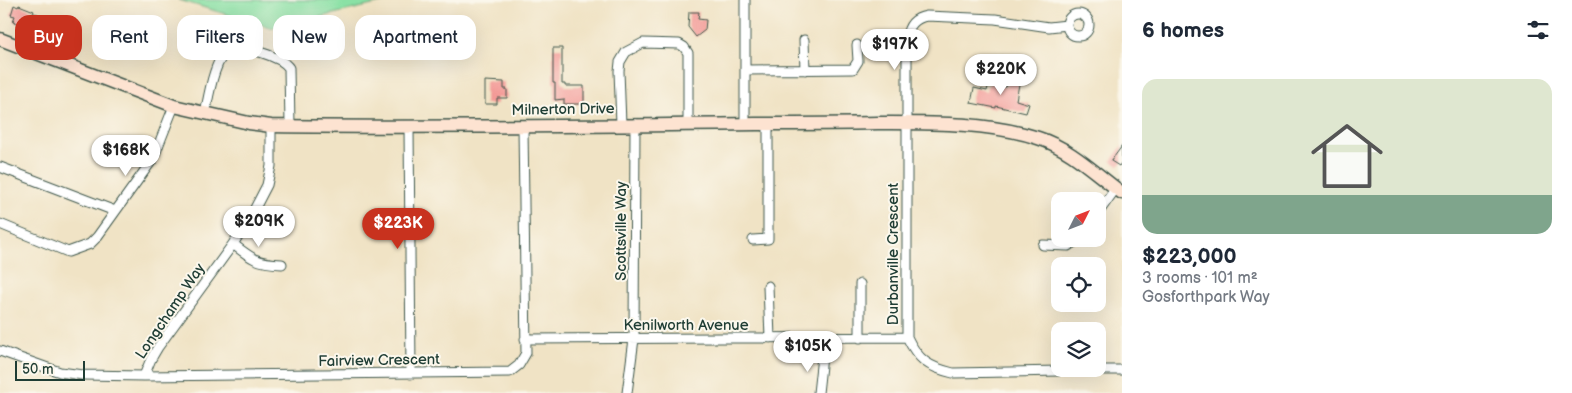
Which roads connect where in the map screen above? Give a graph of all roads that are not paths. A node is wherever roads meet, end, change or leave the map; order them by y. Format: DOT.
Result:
graph roads {
  1 [pos="745,0"];
  2 [pos="1067,26"];
  3 [pos="0,39"];
  4 [pos="804,40"];
  5 [pos="857,46"];
  6 [pos="746,70"];
  7 [pos="805,70"];
  8 [pos="174,106"];
  9 [pos="205,114"];
  10 [pos="906,123"];
  11 [pos="620,124"];
  12 [pos="635,124"];
  13 [pos="745,124"];
  14 [pos="768,124"];
  15 [pos="688,125"];
  16 [pos="271,126"];
  17 [pos="290,126"];
  18 [pos="409,126"];
  19 [pos="523,127"];
  20 [pos="0,167"];
  21 [pos="1119,191"];
  22 [pos="1106,205"];
  23 [pos="116,211"];
  24 [pos="0,224"];
  25 [pos="753,240"];
  26 [pos="233,244"];
  27 [pos="1043,245"];
  28 [pos="1051,245"];
  29 [pos="282,264"];
  30 [pos="860,284"];
  31 [pos="768,286"];
  32 [pos="770,338"];
  33 [pos="824,338"];
  34 [pos="860,338"];
  35 [pos="907,338"];
  36 [pos="526,339"];
  37 [pos="634,339"];
  38 [pos="0,351"];
  39 [pos="1106,370"];
  40 [pos="1122,370"];
  41 [pos="1051,371"];
  42 [pos="411,374"];
  43 [pos="144,376"];
  44 [pos="628,393"];
  45 [pos="818,393"];
  1 -- 6 [label="street"];
  2 -- 10 [label="street, Durbanville Crescent"];
  3 -- 8 [label="street, Milnerton Drive"];
  4 -- 7 [label="street"];
  5 -- 7 [label="street"];
  6 -- 7 [label="street"];
  6 -- 13 [label="street"];
  8 -- 9 [label="street, Milnerton Drive"];
  8 -- 23 [label="street"];
  9 -- 16 [label="street, Milnerton Drive"];
  9 -- 17 [label="street"];
  10 -- 14 [label="street, Milnerton Drive"];
  10 -- 21 [label="street, Milnerton Drive"];
  10 -- 35 [label="street, Durbanville Crescent"];
  11 -- 12 [label="street, Milnerton Drive"];
  11 -- 15 [label="street"];
  11 -- 19 [label="street, Milnerton Drive"];
  12 -- 15 [label="street, Milnerton Drive"];
  12 -- 37 [label="street, Scottsville Way"];
  13 -- 14 [label="street, Milnerton Drive"];
  13 -- 15 [label="street, Milnerton Drive"];
  14 -- 25 [label="street"];
  16 -- 17 [label="street, Milnerton Drive"];
  16 -- 26 [label="street, Longchamp Way"];
  17 -- 18 [label="street, Milnerton Drive"];
  18 -- 19 [label="street, Milnerton Drive"];
  18 -- 42 [label="street"];
  19 -- 36 [label="street, Fairview Crescent"];
  20 -- 23 [label="street"];
  21 -- 22 [label="street"];
  23 -- 24 [label="street"];
  26 -- 29 [label="street"];
  26 -- 43 [label="street, Longchamp Way"];
  27 -- 28 [label="street"];
  30 -- 34 [label="street"];
  31 -- 32 [label="street"];
  32 -- 33 [label="street, Kenilworth Avenue"];
  32 -- 37 [label="street, Kenilworth Avenue"];
  33 -- 34 [label="street, Kenilworth Avenue"];
  33 -- 45 [label="street"];
  34 -- 35 [label="street, Kenilworth Avenue"];
  35 -- 41 [label="street, Durbanville Crescent"];
  36 -- 37 [label="street, Kenilworth Avenue"];
  36 -- 42 [label="street, Fairview Crescent"];
  37 -- 44 [label="street, Scottsville Way"];
  38 -- 43 [label="street, Fairview Crescent"];
  39 -- 40 [label="street"];
  42 -- 43 [label="street, Fairview Crescent"];
}
